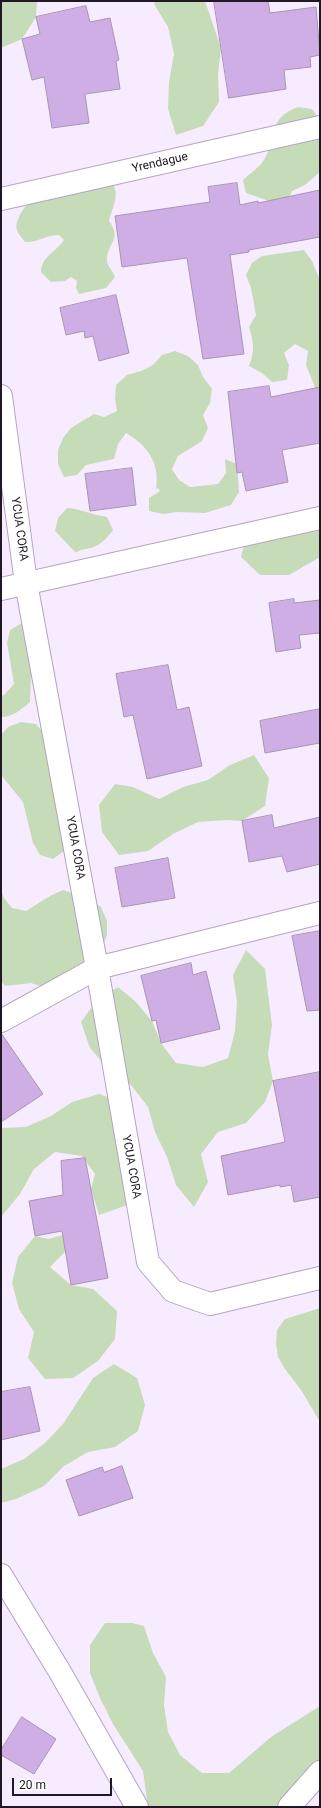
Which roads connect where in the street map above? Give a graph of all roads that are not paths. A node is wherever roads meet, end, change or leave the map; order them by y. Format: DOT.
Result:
graph roads {
  1 [pos="320,127"];
  2 [pos="1,199"];
  3 [pos="1,396"];
  4 [pos="320,518"];
  5 [pos="26,583"];
  6 [pos="1,589"];
  7 [pos="320,913"];
  8 [pos="97,968"];
  9 [pos="1,1021"];
  10 [pos="320,1278"];
  11 [pos="1,1575"];
  12 [pos="320,1772"];
  13 [pos="137,1807"];
  14 [pos="289,1807"];
  1 -- 2 [label="street, Yrendague"];
  3 -- 5 [label="street, YCUA CORA"];
  4 -- 5 [label="street"];
  5 -- 6 [label="street"];
  5 -- 8 [label="street, YCUA CORA"];
  7 -- 8 [label="street"];
  8 -- 9 [label="street"];
  8 -- 10 [label="street, YCUA CORA"];
  11 -- 13 [label="street"];
  12 -- 14 [label="street"];
}
